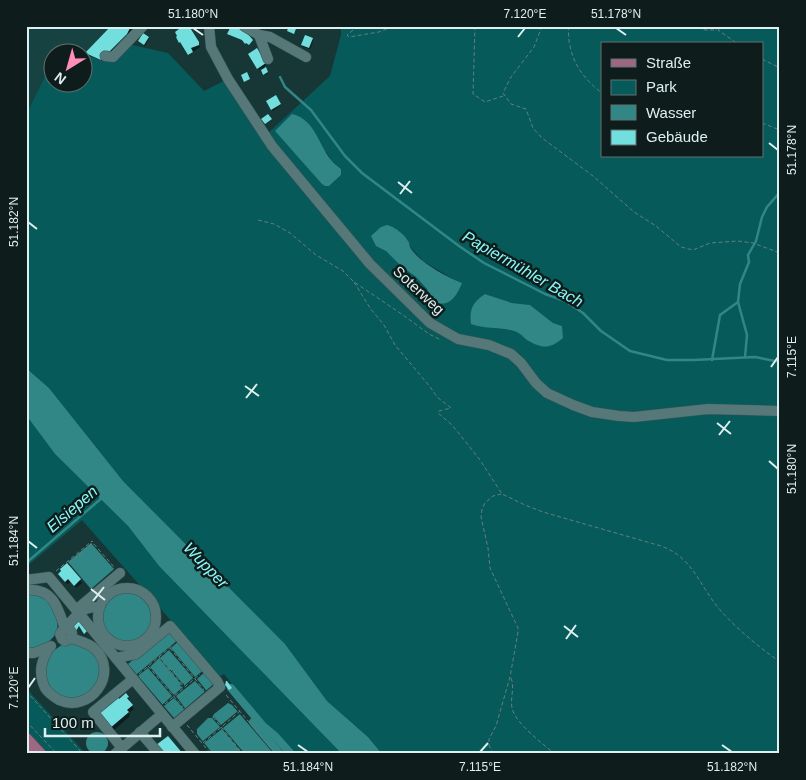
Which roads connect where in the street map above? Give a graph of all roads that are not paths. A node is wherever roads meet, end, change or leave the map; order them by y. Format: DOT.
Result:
graph roads {
  1 [pos="142,26"];
  2 [pos="209,26"];
  3 [pos="244,26"];
  4 [pos="258,35"];
  5 [pos="105,56"];
  6 [pos="306,57"];
  7 [pos="268,59"];
  8 [pos="780,411"];
  9 [pos="120,573"];
  10 [pos="26,580"];
  11 [pos="26,590"];
  12 [pos="100,607"];
  13 [pos="78,611"];
  14 [pos="66,635"];
  15 [pos="49,648"];
  16 [pos="26,653"];
  17 [pos="116,658"];
  18 [pos="135,677"];
  19 [pos="162,710"];
  20 [pos="172,726"];
  21 [pos="140,732"];
  22 [pos="26,739"];
  23 [pos="117,752"];
  24 [pos="40,754"];
  25 [pos="159,754"];
  26 [pos="195,754"];
  1 -- 5 [label="street"];
  2 -- 8 [label="street, Soterweg"];
  3 -- 4 [label="street"];
  4 -- 6 [label="street"];
  4 -- 7 [label="street"];
  9 -- 13 [label="street"];
  10 -- 13 [label="street"];
  11 -- 14 [label="street"];
  12 -- 12 [label="street"];
  12 -- 13 [label="street"];
  13 -- 14 [label="street"];
  13 -- 17 [label="street"];
  14 -- 15 [label="street"];
  14 -- 15 [label="street"];
  15 -- 16 [label="street"];
  17 -- 18 [label="street"];
  17 -- 20 [label="street"];
  18 -- 19 [label="street"];
  18 -- 23 [label="street"];
  19 -- 20 [label="street"];
  19 -- 21 [label="street"];
  20 -- 26 [label="street"];
  21 -- 23 [label="street"];
  21 -- 25 [label="street"];
  22 -- 24 [label="main road"];
}
